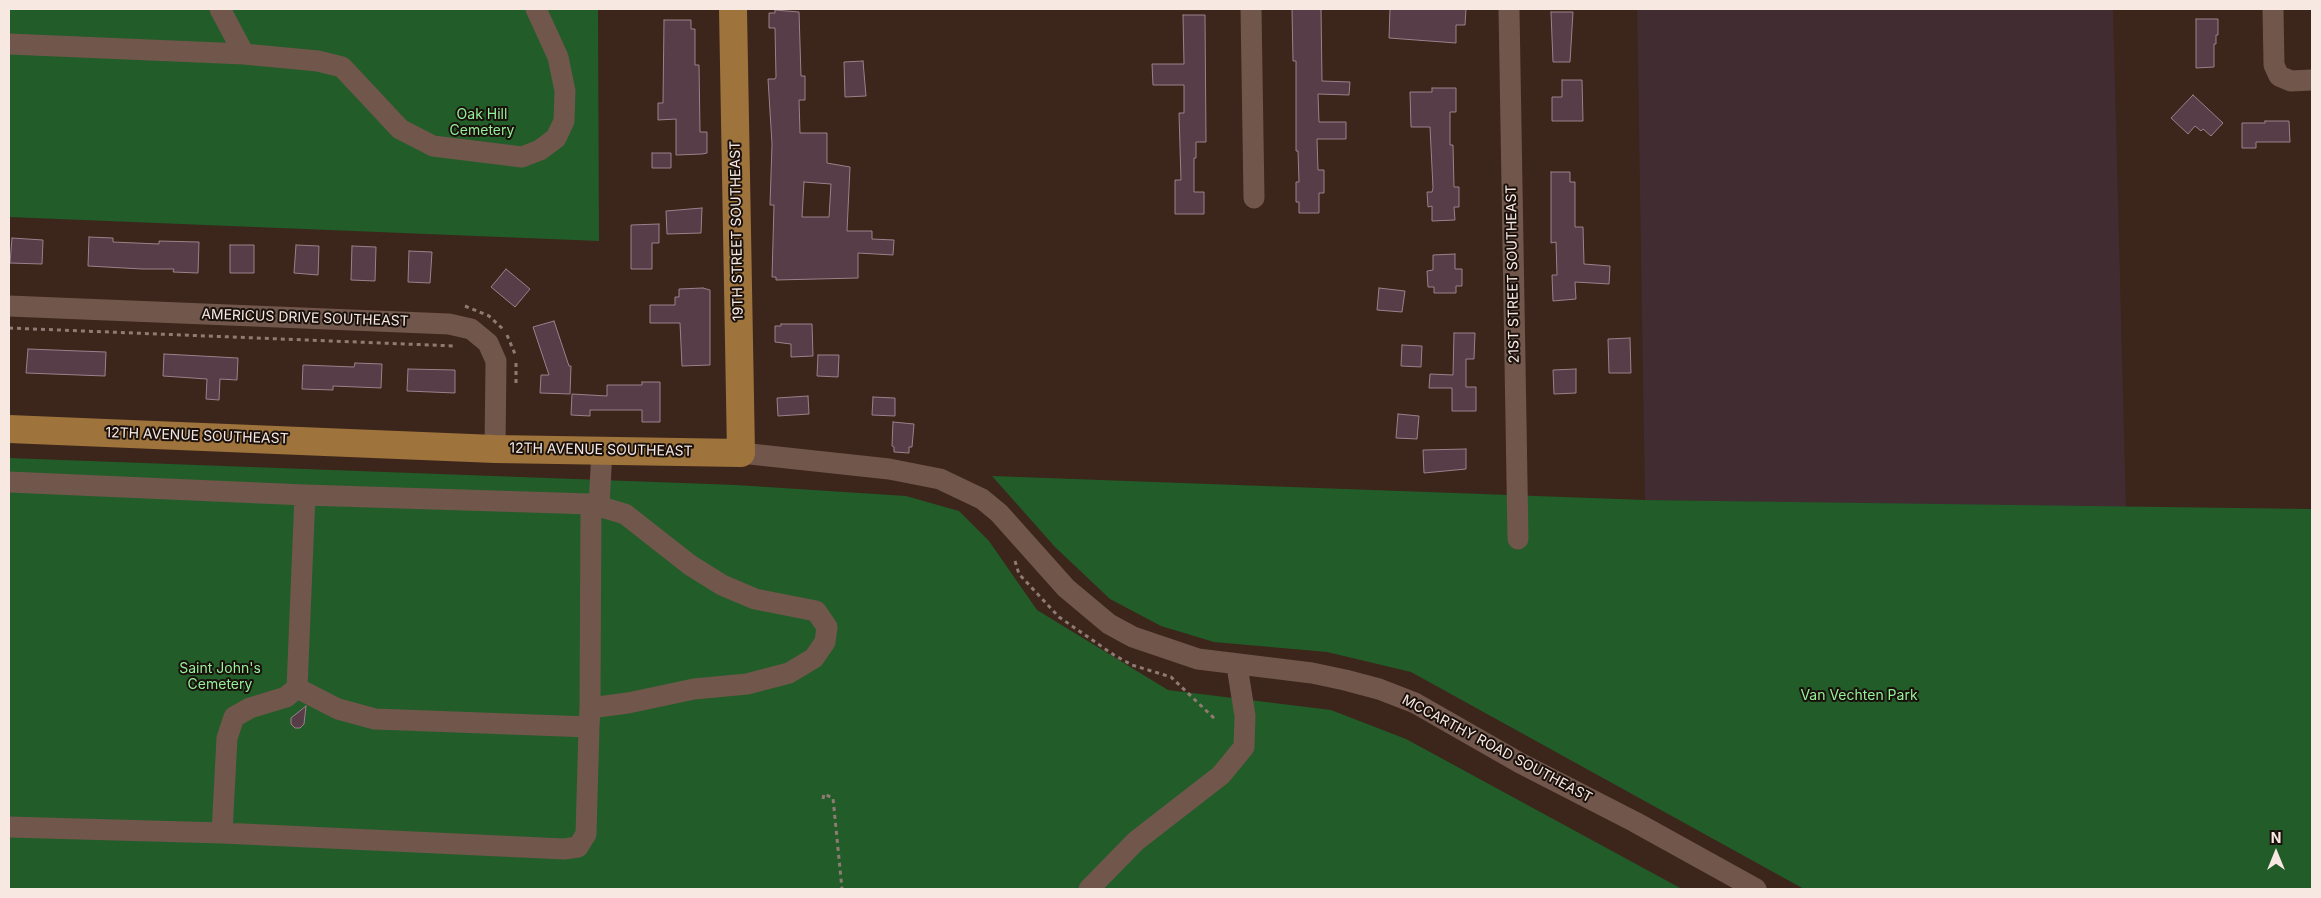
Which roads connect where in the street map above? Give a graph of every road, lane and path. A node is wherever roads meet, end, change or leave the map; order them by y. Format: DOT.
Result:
graph roads {
  1 [pos="220,9"];
  2 [pos="536,9"];
  3 [pos="733,9"];
  4 [pos="1251,9"];
  5 [pos="1509,9"];
  6 [pos="2273,9"];
  7 [pos="9,44"];
  8 [pos="244,54"];
  9 [pos="2312,80"];
  10 [pos="1254,198"];
  11 [pos="9,306"];
  12 [pos="9,328"];
  13 [pos="460,347"];
  14 [pos="9,429"];
  15 [pos="495,449"];
  16 [pos="602,450"];
  17 [pos="741,453"];
  18 [pos="9,482"];
  19 [pos="305,495"];
  20 [pos="595,505"];
  21 [pos="1518,539"];
  22 [pos="1133,637"];
  23 [pos="1237,666"];
  24 [pos="297,688"];
  25 [pos="590,717"];
  26 [pos="823,799"];
  27 [pos="9,828"];
  28 [pos="222,833"];
  29 [pos="842,889"];
  30 [pos="1089,889"];
  31 [pos="1756,889"];
  1 -- 8 [label="street"];
  2 -- 8 [label="street"];
  3 -- 17 [label="main road, 19TH STREET SOUTHEAST"];
  4 -- 10 [label="street"];
  5 -- 21 [label="street, 21ST STREET SOUTHEAST"];
  6 -- 9 [label="street"];
  7 -- 8 [label="street"];
  11 -- 15 [label="street, AMERICUS DRIVE SOUTHEAST"];
  12 -- 13 [label="path"];
  14 -- 15 [label="main road, 12TH AVENUE SOUTHEAST"];
  15 -- 16 [label="main road, 12TH AVENUE SOUTHEAST"];
  16 -- 17 [label="main road, 12TH AVENUE SOUTHEAST"];
  16 -- 20 [label="street"];
  17 -- 22 [label="street, 12TH AVENUE SOUTHEAST"];
  18 -- 19 [label="street"];
  19 -- 20 [label="street"];
  19 -- 24 [label="street"];
  20 -- 25 [label="street"];
  20 -- 25 [label="street"];
  22 -- 23 [label="street, MCCARTHY ROAD SOUTHEAST"];
  23 -- 30 [label="street"];
  23 -- 31 [label="street, MCCARTHY ROAD SOUTHEAST"];
  24 -- 25 [label="street"];
  24 -- 28 [label="street"];
  25 -- 28 [label="street"];
  26 -- 29 [label="path"];
  27 -- 28 [label="street"];
}
